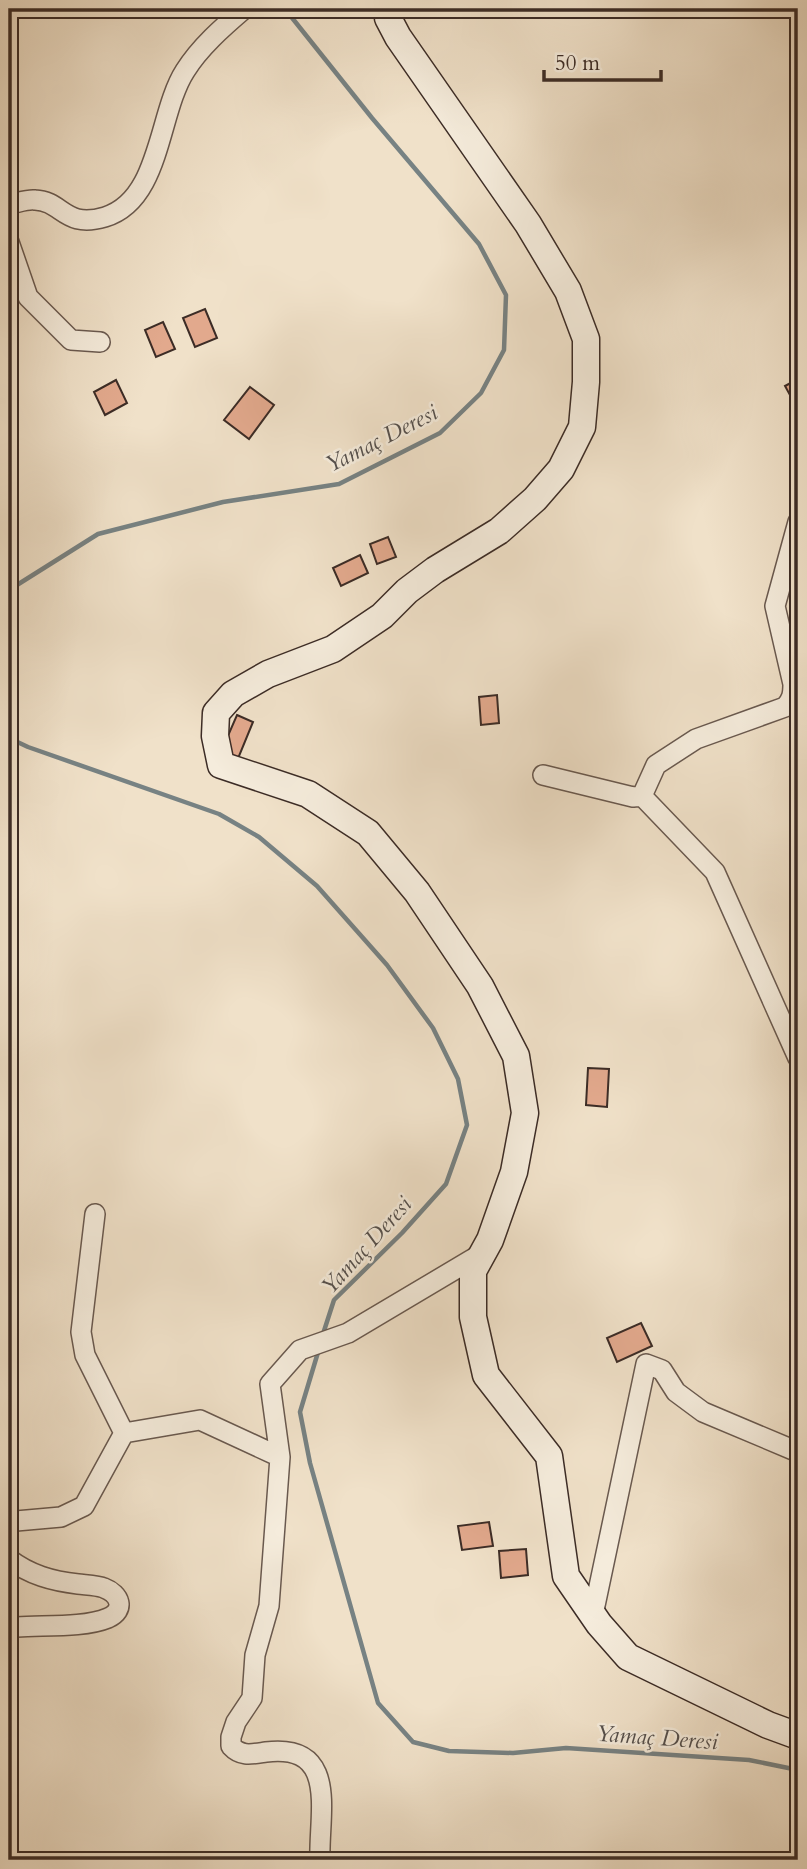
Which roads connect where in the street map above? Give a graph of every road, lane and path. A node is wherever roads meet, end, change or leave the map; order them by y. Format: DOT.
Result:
graph roads {
  1 [pos="244,9"];
  2 [pos="389,9"];
  3 [pos="9,204"];
  4 [pos="9,242"];
  5 [pos="100,342"];
  6 [pos="798,522"];
  7 [pos="543,775"];
  8 [pos="642,796"];
  9 [pos="798,1058"];
  10 [pos="95,1214"];
  11 [pos="483,1253"];
  12 [pos="124,1433"];
  13 [pos="798,1452"];
  14 [pos="280,1457"];
  15 [pos="9,1525"];
  16 [pos="9,1559"];
  17 [pos="593,1615"];
  18 [pos="9,1625"];
  19 [pos="798,1736"];
  20 [pos="320,1860"];
  1 -- 3 [label="street"];
  2 -- 11 [label="street"];
  4 -- 5 [label="street"];
  6 -- 8 [label="street"];
  7 -- 8 [label="street"];
  8 -- 9 [label="street"];
  10 -- 12 [label="street"];
  11 -- 14 [label="street"];
  11 -- 17 [label="street"];
  12 -- 14 [label="street"];
  12 -- 15 [label="street"];
  13 -- 17 [label="street"];
  14 -- 20 [label="street"];
  16 -- 18 [label="street"];
  17 -- 19 [label="street"];
}
